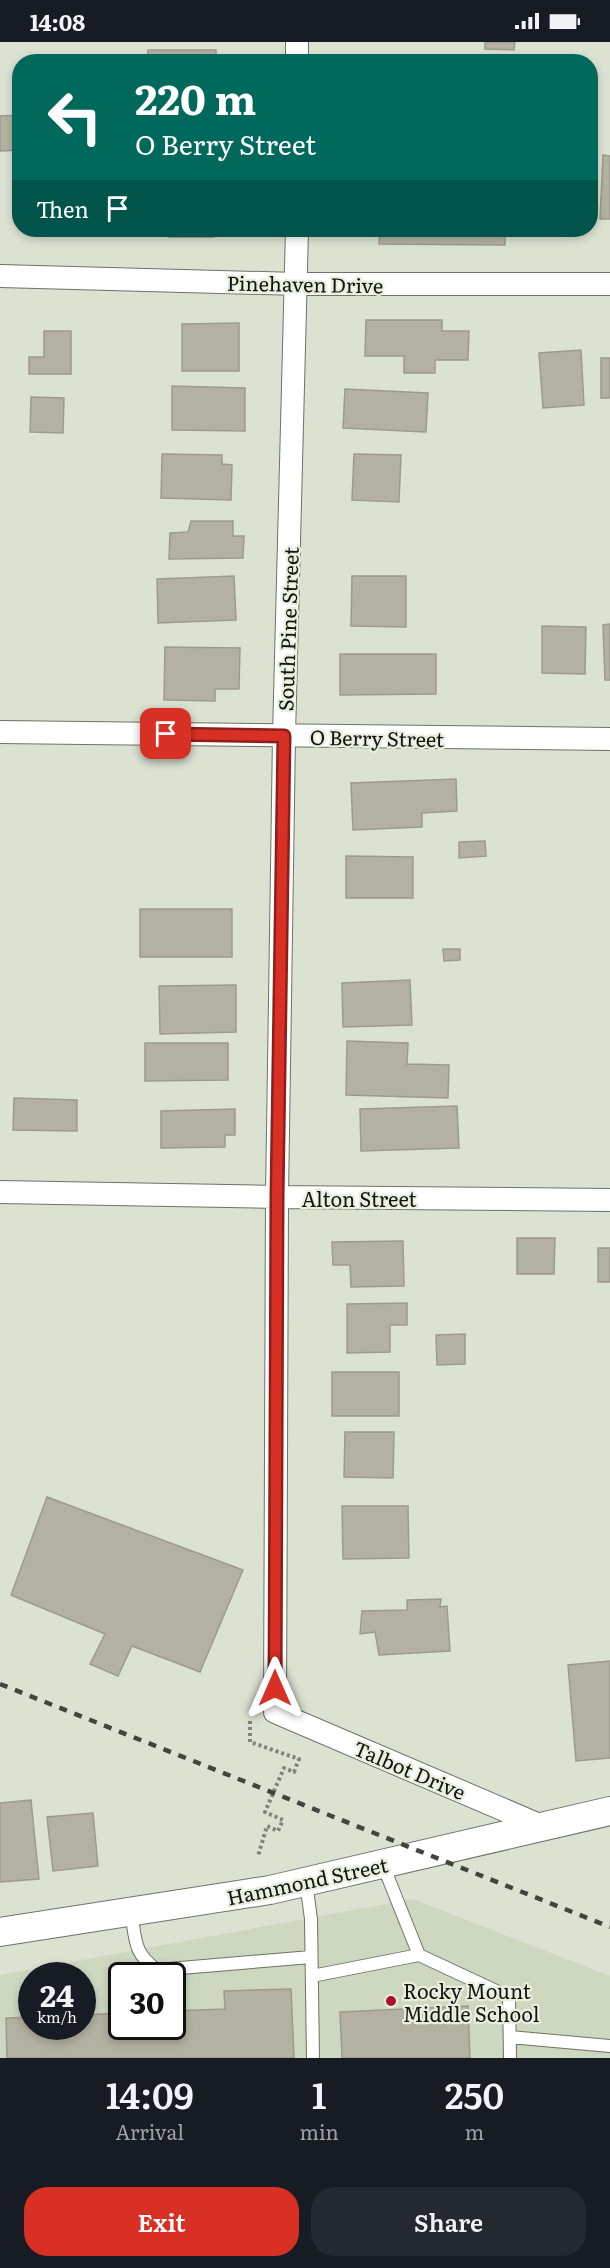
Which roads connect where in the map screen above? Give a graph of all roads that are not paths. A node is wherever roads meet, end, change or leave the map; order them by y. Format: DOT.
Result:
graph roads {
  1 [pos="297,237"];
  2 [pos="0,276"];
  3 [pos="297,284"];
  4 [pos="610,284"];
  5 [pos="0,732"];
  6 [pos="284,736"];
  7 [pos="610,740"];
  8 [pos="0,1192"];
  9 [pos="277,1197"];
  10 [pos="610,1200"];
  11 [pos="275,1712"];
  12 [pos="610,1811"];
  13 [pos="544,1827"];
  14 [pos="383,1865"];
  15 [pos="306,1882"];
  16 [pos="131,1912"];
  17 [pos="0,1932"];
  18 [pos="419,1955"];
  19 [pos="311,1957"];
  20 [pos="312,1976"];
  21 [pos="510,2037"];
  22 [pos="610,2046"];
  23 [pos="313,2058"];
  24 [pos="510,2058"];
  1 -- 3 [label="street, South Pine Street"];
  2 -- 3 [label="street, Pinehaven Drive"];
  3 -- 4 [label="street, Pinehaven Drive"];
  3 -- 6 [label="street, South Pine Street"];
  5 -- 6 [label="street, O Berry Street"];
  6 -- 7 [label="street, O Berry Street"];
  6 -- 9 [label="street, South Pine Street"];
  8 -- 9 [label="street, Alton Street"];
  9 -- 10 [label="street, Alton Street"];
  9 -- 11 [label="street, South Pine Street"];
  11 -- 13 [label="street, Talbot Drive"];
  12 -- 13 [label="street, Hammond Street"];
  13 -- 14 [label="street, Hammond Street"];
  14 -- 15 [label="street, Hammond Street"];
  14 -- 18 [label="lane"];
  15 -- 16 [label="street, Hammond Street"];
  15 -- 19 [label="lane"];
  16 -- 17 [label="street, Hammond Street"];
  16 -- 19 [label="lane"];
  18 -- 20 [label="lane"];
  18 -- 21 [label="lane"];
  19 -- 20 [label="lane"];
  20 -- 23 [label="lane"];
  21 -- 22 [label="lane"];
  21 -- 24 [label="lane"];
}
